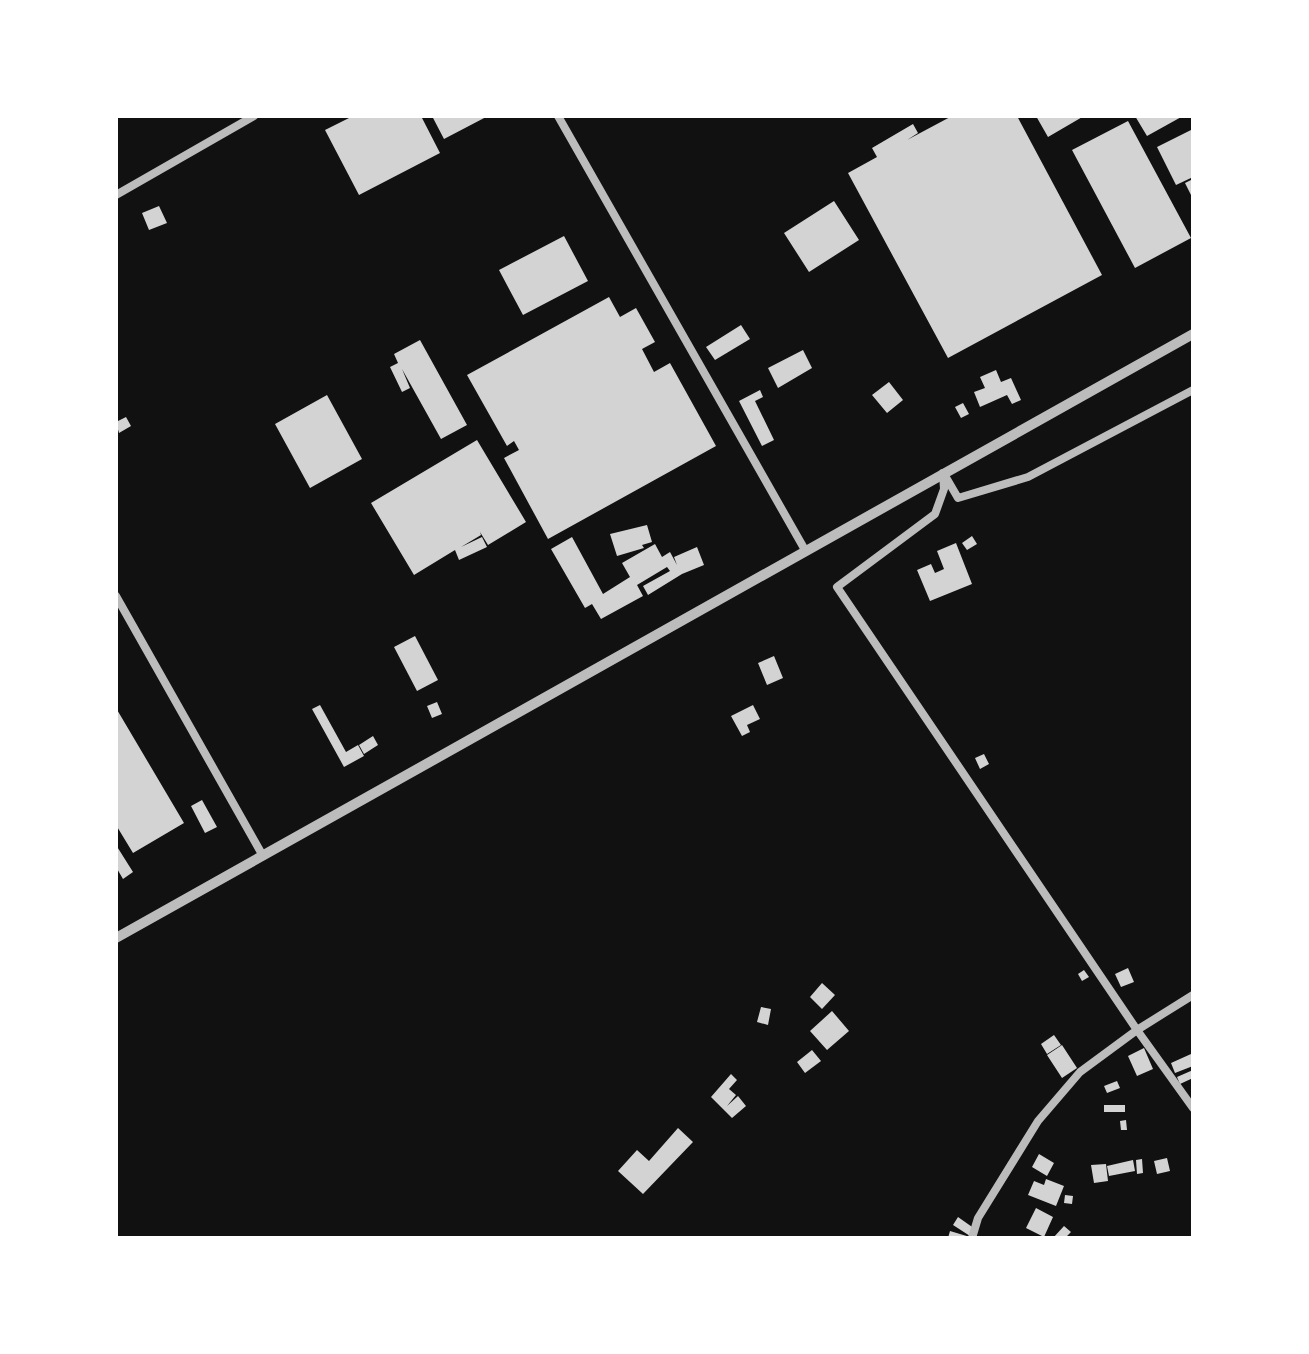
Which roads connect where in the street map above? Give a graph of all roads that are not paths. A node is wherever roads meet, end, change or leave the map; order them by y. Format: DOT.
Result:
graph roads {
  1 [pos="254,116"];
  2 [pos="558,116"];
  3 [pos="116,195"];
  4 [pos="1193,334"];
  5 [pos="1193,390"];
  6 [pos="943,473"];
  7 [pos="805,550"];
  8 [pos="116,596"];
  9 [pos="263,856"];
  10 [pos="116,938"];
  11 [pos="1193,995"];
  12 [pos="1137,1030"];
  13 [pos="1193,1108"];
  14 [pos="972,1238"];
  1 -- 3 [label="street"];
  2 -- 7 [label="street"];
  4 -- 6 [label="street"];
  5 -- 6 [label="street"];
  6 -- 7 [label="street"];
  6 -- 12 [label="street"];
  7 -- 9 [label="street"];
  8 -- 9 [label="street"];
  9 -- 10 [label="street"];
  11 -- 12 [label="street"];
  12 -- 13 [label="street"];
  12 -- 14 [label="street"];
}
